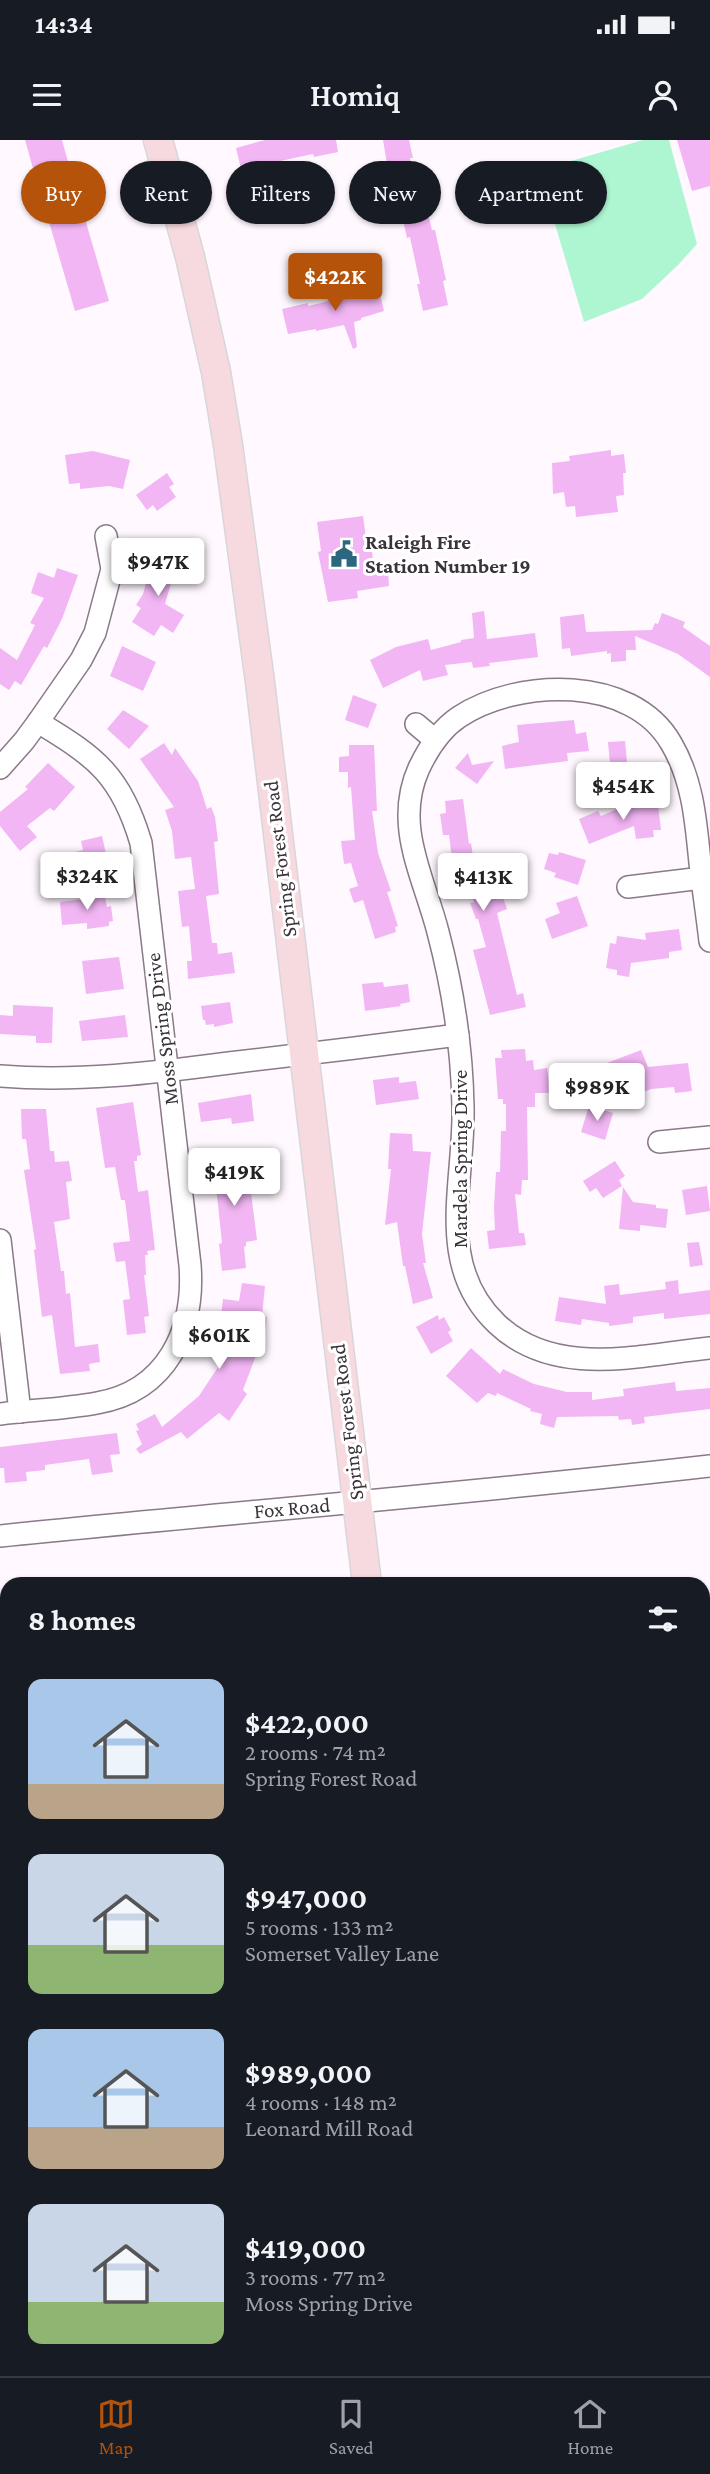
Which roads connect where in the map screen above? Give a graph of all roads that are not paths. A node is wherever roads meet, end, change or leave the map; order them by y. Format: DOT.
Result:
graph roads {
  1 [pos="158,140"];
  2 [pos="106,536"];
  3 [pos="38,722"];
  4 [pos="416,724"];
  5 [pos="435,740"];
  6 [pos="0,768"];
  7 [pos="702,877"];
  8 [pos="628,887"];
  9 [pos="710,941"];
  10 [pos="458,1035"];
  11 [pos="304,1054"];
  12 [pos="167,1071"];
  13 [pos="0,1076"];
  14 [pos="710,1137"];
  15 [pos="659,1142"];
  16 [pos="0,1240"];
  17 [pos="710,1348"];
  18 [pos="10,1413"];
  19 [pos="710,1466"];
  20 [pos="357,1502"];
  21 [pos="0,1536"];
  22 [pos="366,1577"];
  1 -- 11 [label="main road, Spring Forest Road"];
  2 -- 3 [label="street"];
  3 -- 6 [label="street"];
  3 -- 12 [label="street, Moss Spring Drive"];
  4 -- 5 [label="street"];
  5 -- 7 [label="street, Mardela Spring Drive"];
  5 -- 10 [label="street, Mardela Spring Drive"];
  7 -- 8 [label="street"];
  7 -- 9 [label="street, Mardela Spring Drive"];
  10 -- 11 [label="street"];
  10 -- 17 [label="street, Mardela Spring Drive"];
  11 -- 12 [label="street"];
  11 -- 20 [label="main road, Spring Forest Road"];
  12 -- 13 [label="street"];
  12 -- 18 [label="street, Moss Spring Drive"];
  14 -- 15 [label="street"];
  16 -- 18 [label="street"];
  19 -- 20 [label="street, Fox Road"];
  20 -- 21 [label="street, Fox Road"];
  20 -- 22 [label="main road, Spring Forest Road"];
}
